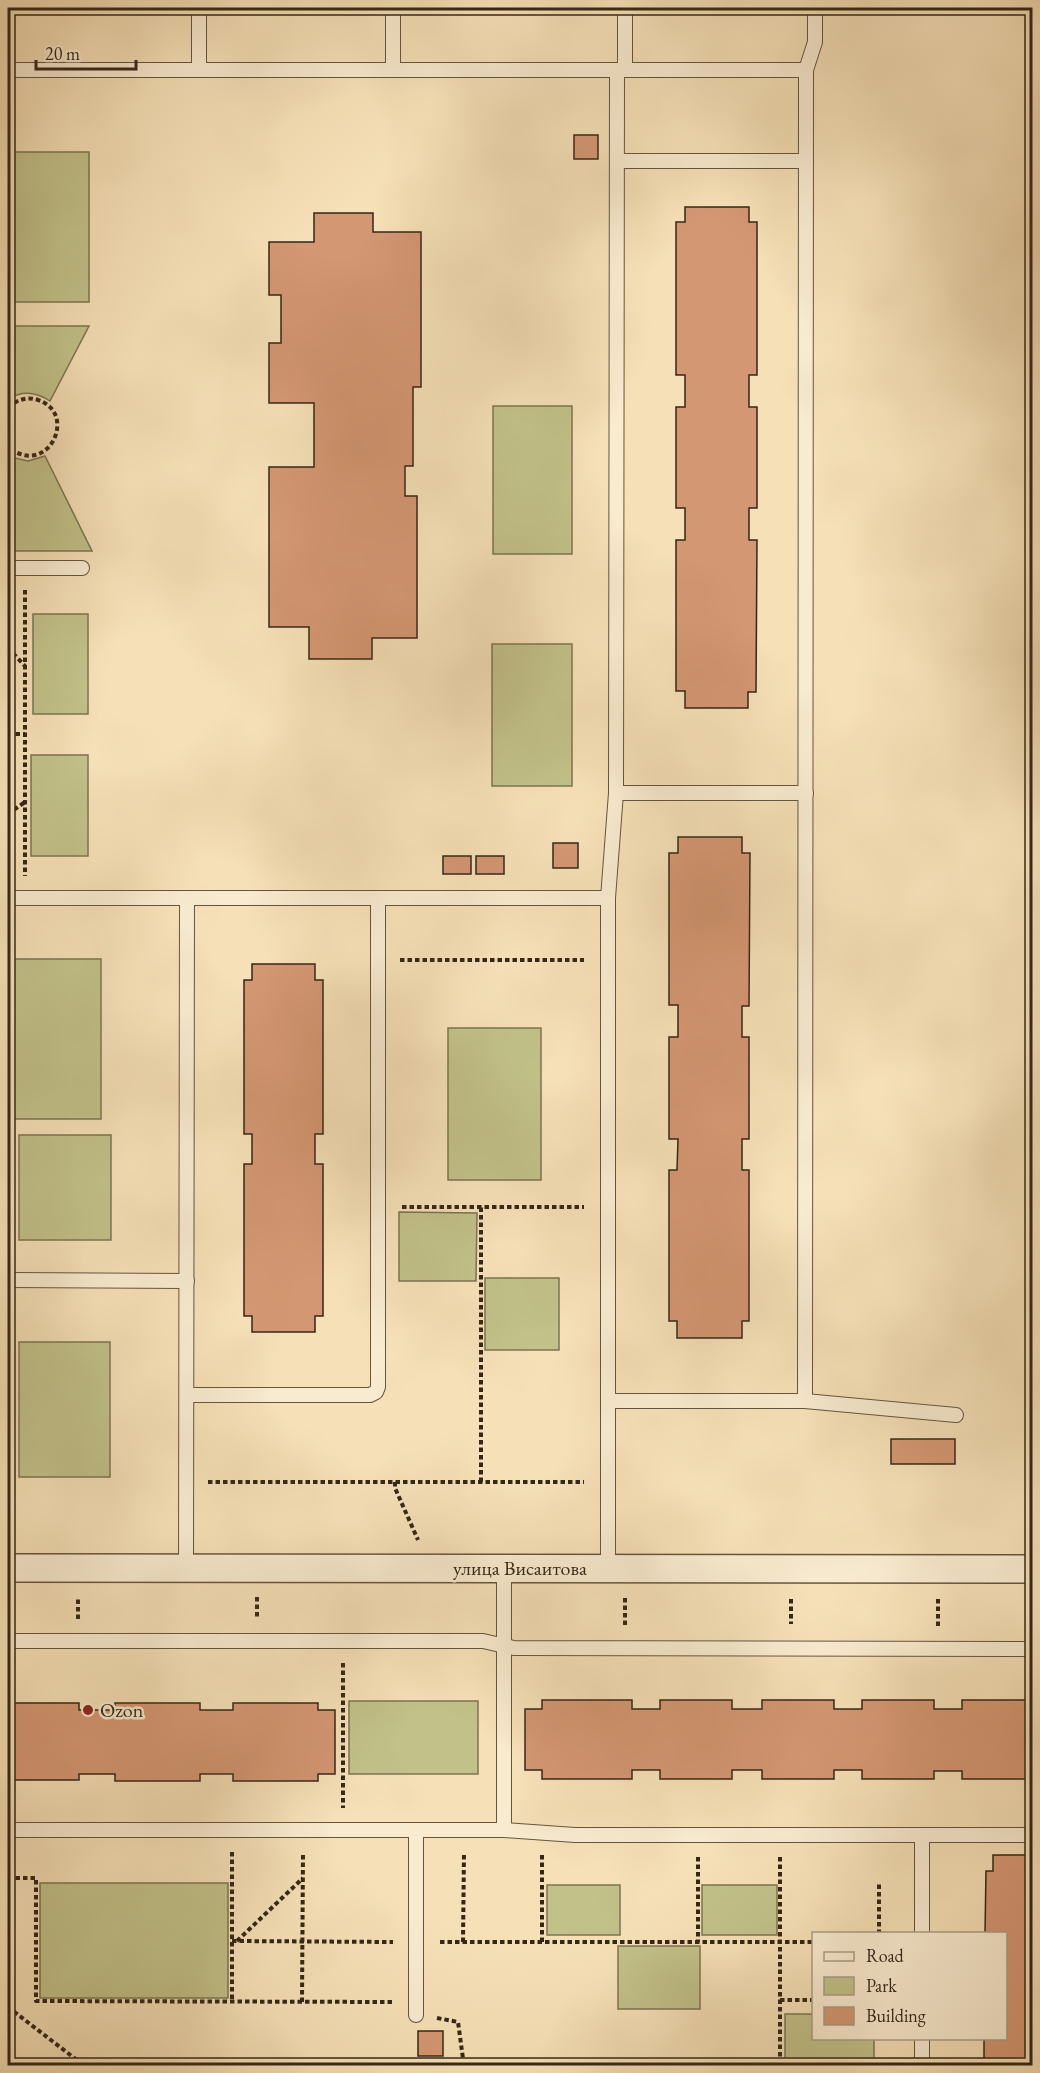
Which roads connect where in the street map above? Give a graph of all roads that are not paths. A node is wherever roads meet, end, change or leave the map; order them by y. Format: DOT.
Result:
graph roads {
  1 [pos="199,8"];
  2 [pos="393,8"];
  3 [pos="625,8"];
  4 [pos="815,8"];
  5 [pos="8,70"];
  6 [pos="199,70"];
  7 [pos="393,70"];
  8 [pos="621,70"];
  9 [pos="807,70"];
  10 [pos="617,161"];
  11 [pos="807,161"];
  12 [pos="8,568"];
  13 [pos="82,568"];
  14 [pos="616,793"];
  15 [pos="806,793"];
  16 [pos="8,898"];
  17 [pos="187,898"];
  18 [pos="378,898"];
  19 [pos="608,898"];
  20 [pos="8,1280"];
  21 [pos="187,1281"];
  22 [pos="187,1395"];
  23 [pos="608,1401"];
  24 [pos="805,1401"];
  25 [pos="956,1414"];
  26 [pos="8,1568"];
  27 [pos="186,1568"];
  28 [pos="504,1568"];
  29 [pos="608,1568"];
  30 [pos="1032,1569"];
  31 [pos="8,1641"];
  32 [pos="504,1647"];
  33 [pos="1032,1649"];
  34 [pos="8,1830"];
  35 [pos="416,1830"];
  36 [pos="504,1830"];
  37 [pos="922,1835"];
  38 [pos="1032,1835"];
  39 [pos="922,1932"];
  40 [pos="416,2008"];
  41 [pos="922,2040"];
  42 [pos="922,2066"];
  1 -- 6 [label="lane"];
  2 -- 7 [label="lane"];
  3 -- 8 [label="lane"];
  4 -- 9 [label="lane"];
  5 -- 6 [label="lane"];
  6 -- 7 [label="lane"];
  7 -- 8 [label="lane"];
  8 -- 9 [label="lane"];
  8 -- 10 [label="lane"];
  9 -- 11 [label="lane"];
  10 -- 11 [label="lane"];
  10 -- 14 [label="lane"];
  11 -- 15 [label="lane"];
  12 -- 13 [label="lane"];
  14 -- 15 [label="lane"];
  14 -- 19 [label="lane"];
  15 -- 24 [label="lane"];
  16 -- 17 [label="lane"];
  17 -- 18 [label="lane"];
  17 -- 21 [label="lane"];
  18 -- 19 [label="lane"];
  18 -- 22 [label="lane"];
  19 -- 23 [label="lane"];
  20 -- 21 [label="lane"];
  21 -- 22 [label="lane"];
  22 -- 27 [label="lane"];
  23 -- 24 [label="lane"];
  23 -- 29 [label="lane"];
  24 -- 25 [label="lane"];
  26 -- 27 [label="street, улица Висаитова"];
  27 -- 28 [label="street, улица Висаитова"];
  28 -- 29 [label="street, улица Висаитова"];
  28 -- 32 [label="lane"];
  29 -- 30 [label="street, улица Висаитова"];
  31 -- 32 [label="lane"];
  32 -- 33 [label="lane"];
  32 -- 36 [label="lane"];
  34 -- 35 [label="lane"];
  35 -- 36 [label="lane"];
  35 -- 40 [label="lane"];
  36 -- 37 [label="lane"];
  37 -- 38 [label="lane"];
  37 -- 39 [label="lane"];
  41 -- 42 [label="lane"];
}
